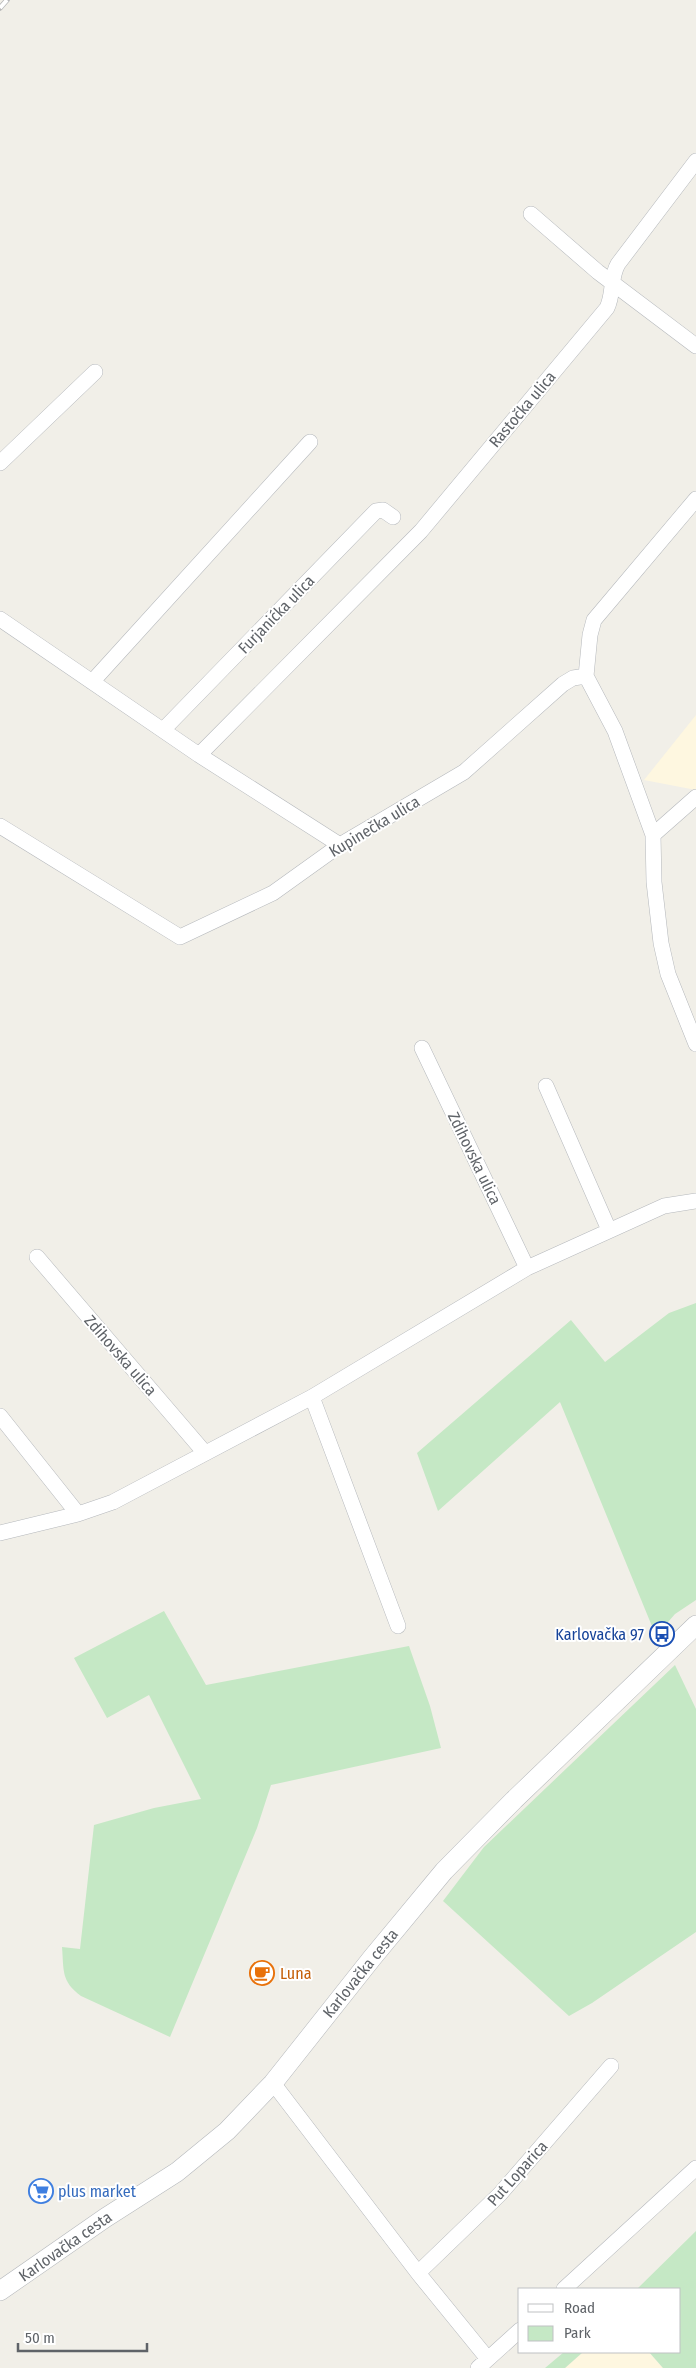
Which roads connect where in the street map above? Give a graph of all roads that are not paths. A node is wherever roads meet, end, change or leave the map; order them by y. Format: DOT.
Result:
graph roads {
  1 [pos="696,161"];
  2 [pos="531,214"];
  3 [pos="612,283"];
  4 [pos="696,346"];
  5 [pos="95,372"];
  6 [pos="310,442"];
  7 [pos="0,463"];
  8 [pos="696,499"];
  9 [pos="394,517"];
  10 [pos="0,619"];
  11 [pos="586,676"];
  12 [pos="92,682"];
  13 [pos="163,730"];
  14 [pos="199,755"];
  15 [pos="696,797"];
  16 [pos="0,826"];
  17 [pos="653,835"];
  18 [pos="340,845"];
  19 [pos="696,1044"];
  20 [pos="422,1048"];
  21 [pos="546,1086"];
  22 [pos="696,1201"];
  23 [pos="609,1230"];
  24 [pos="37,1257"];
  25 [pos="527,1268"];
  26 [pos="312,1397"];
  27 [pos="0,1416"];
  28 [pos="205,1453"];
  29 [pos="78,1514"];
  30 [pos="0,1533"];
  31 [pos="696,1625"];
  32 [pos="398,1626"];
  33 [pos="611,2066"];
  34 [pos="273,2083"];
  35 [pos="696,2168"];
  36 [pos="418,2273"];
  37 [pos="565,2288"];
  38 [pos="0,2291"];
  39 [pos="518,2332"];
  40 [pos="483,2364"];
  1 -- 3 [label="street, Rastočka ulica"];
  2 -- 3 [label="street"];
  3 -- 4 [label="street"];
  3 -- 14 [label="street, Rastočka ulica"];
  5 -- 7 [label="street"];
  6 -- 12 [label="street"];
  8 -- 11 [label="street"];
  9 -- 13 [label="street, Furjanićka ulica"];
  10 -- 12 [label="street"];
  11 -- 17 [label="street"];
  11 -- 18 [label="street, Kupinečka ulica"];
  12 -- 13 [label="street"];
  13 -- 14 [label="street"];
  14 -- 18 [label="street"];
  15 -- 17 [label="street"];
  16 -- 18 [label="street, Kupinečka ulica"];
  17 -- 19 [label="street"];
  20 -- 25 [label="street, Zdihovska ulica"];
  21 -- 23 [label="street"];
  22 -- 23 [label="street"];
  23 -- 25 [label="street"];
  24 -- 28 [label="street, Zdihovska ulica"];
  25 -- 26 [label="street"];
  26 -- 28 [label="street"];
  26 -- 32 [label="street"];
  27 -- 29 [label="street"];
  28 -- 29 [label="street"];
  29 -- 30 [label="street"];
  31 -- 34 [label="street, Karlovačka cesta"];
  33 -- 36 [label="street, Put Loparica"];
  34 -- 36 [label="street"];
  34 -- 38 [label="street, Karlovačka cesta"];
  35 -- 37 [label="street"];
  36 -- 40 [label="street"];
  39 -- 40 [label="street"];
}
